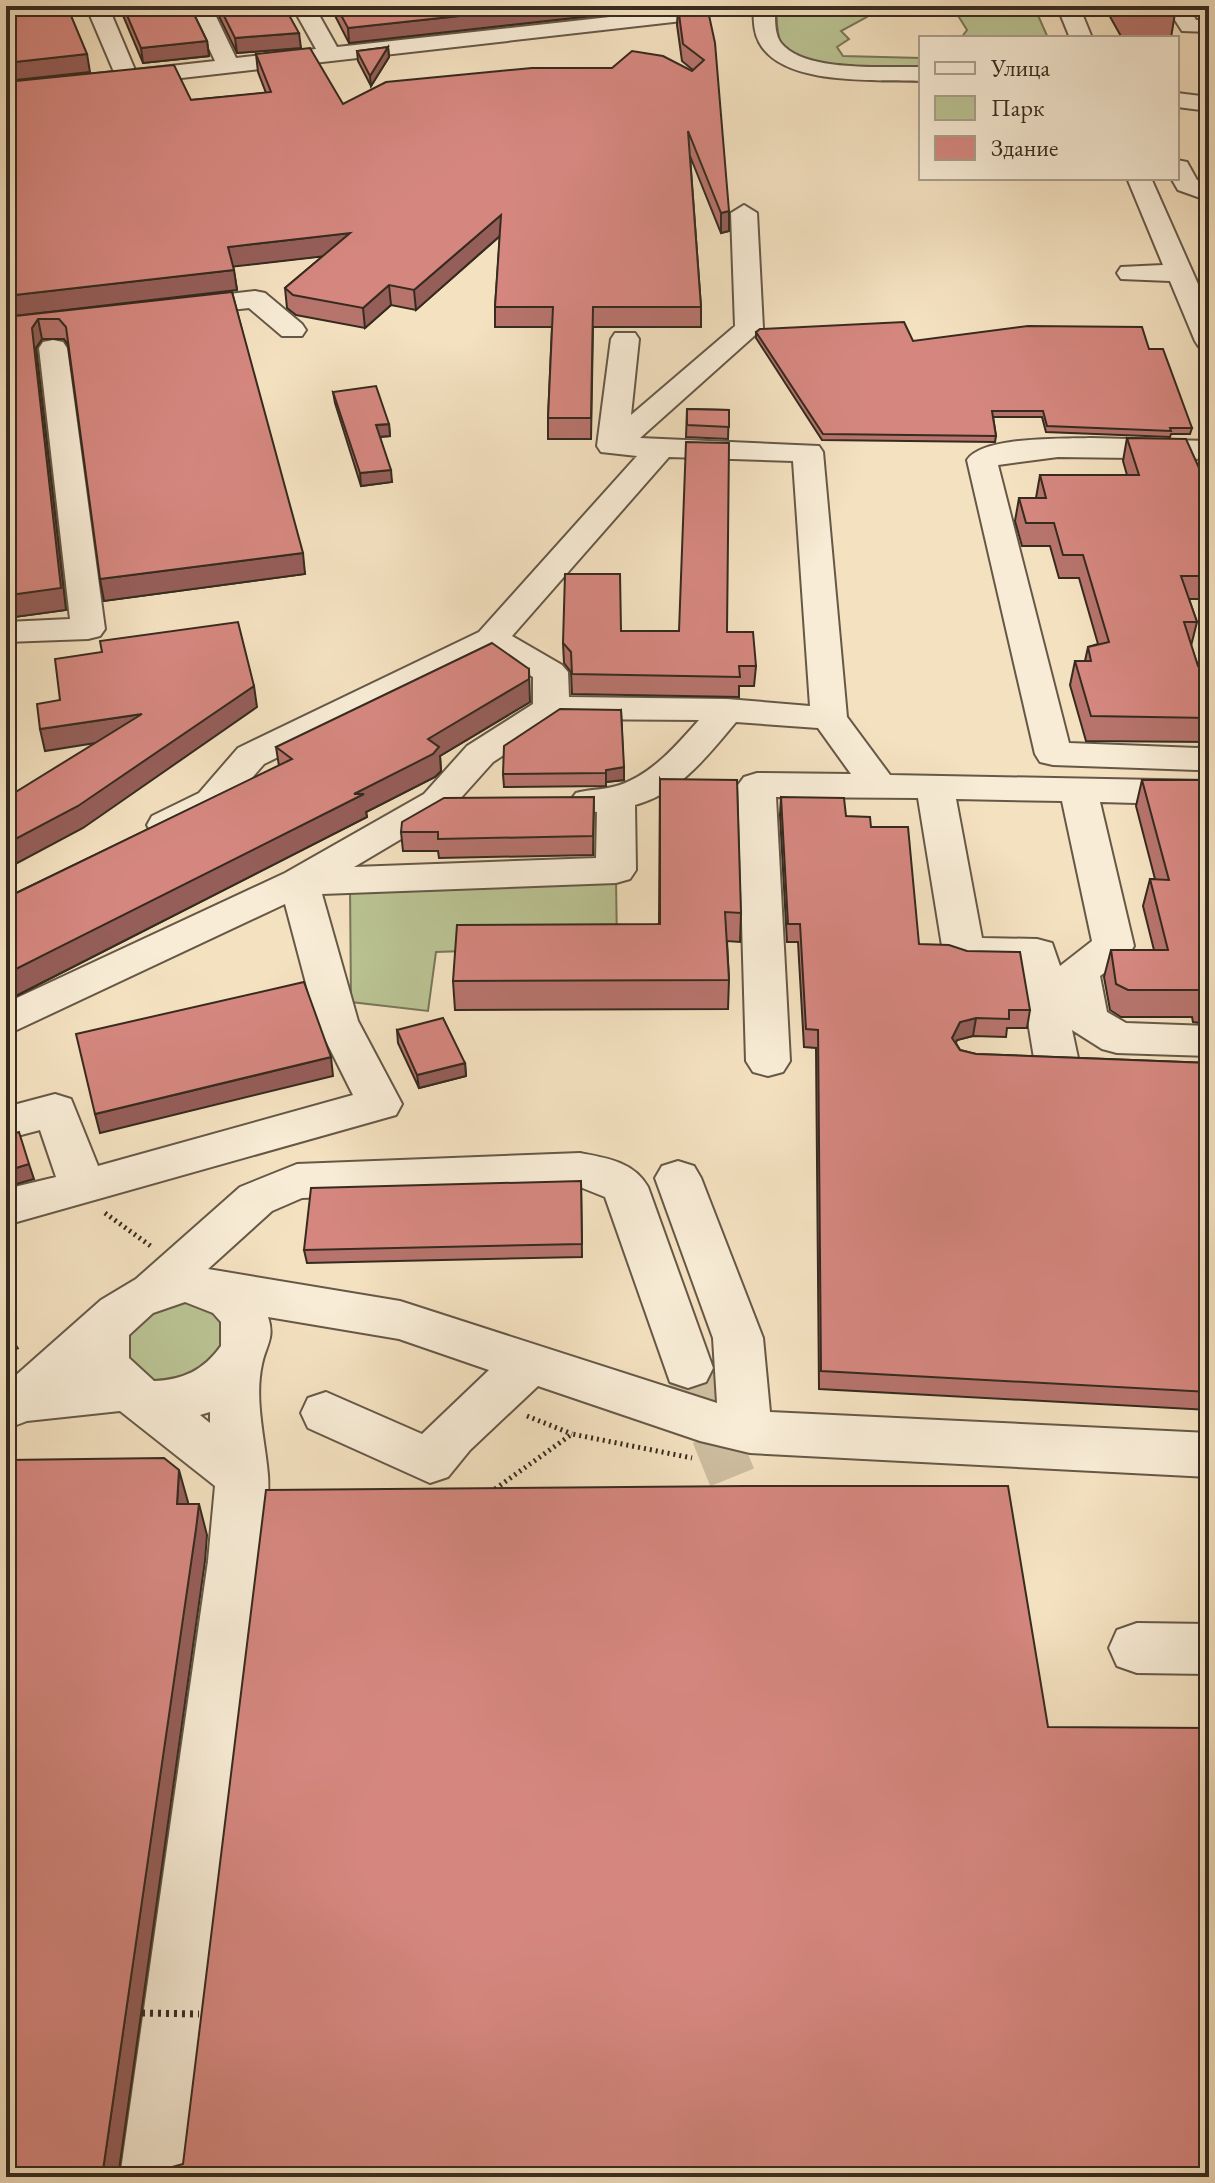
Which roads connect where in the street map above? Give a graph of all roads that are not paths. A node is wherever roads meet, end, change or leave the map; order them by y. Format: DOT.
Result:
graph roads {
  1 [pos="97,6"];
  2 [pos="200,6"];
  3 [pos="303,6"];
  4 [pos="764,6"];
  5 [pos="1068,6"];
  6 [pos="1177,6"];
  7 [pos="700,13"];
  8 [pos="598,25"];
  9 [pos="1209,26"];
  10 [pos="1080,36"];
  11 [pos="624,40"];
  12 [pos="330,54"];
  13 [pos="229,66"];
  14 [pos="919,74"];
  15 [pos="127,77"];
  16 [pos="6,91"];
  17 [pos="1179,100"];
  18 [pos="1209,104"];
  19 [pos="1209,166"];
  20 [pos="1179,167"];
  21 [pos="1179,169"];
  22 [pos="1140,180"];
  23 [pos="1209,194"];
  24 [pos="744,213"];
  25 [pos="1130,273"];
  26 [pos="1181,273"];
  27 [pos="146,311"];
  28 [pos="292,330"];
  29 [pos="48,331"];
  30 [pos="625,339"];
  31 [pos="1209,341"];
  32 [pos="612,446"];
  33 [pos="661,447"];
  34 [pos="1209,450"];
  35 [pos="6,632"];
  36 [pos="491,639"];
  37 [pos="551,708"];
  38 [pos="727,710"];
  39 [pos="829,718"];
  40 [pos="1209,756"];
  41 [pos="879,786"];
  42 [pos="935,787"];
  43 [pos="1079,792"];
  44 [pos="1209,793"];
  45 [pos="556,801"];
  46 [pos="616,801"];
  47 [pos="437,802"];
  48 [pos="482,802"];
  49 [pos="130,843"];
  50 [pos="299,882"];
  51 [pos="6,1020"];
  52 [pos="1209,1041"];
  53 [pos="768,1061"];
  54 [pos="1209,1065"];
  55 [pos="6,1123"];
  56 [pos="678,1178"];
  57 [pos="90,1197"];
  58 [pos="6,1207"];
  59 [pos="155,1267"];
  60 [pos="228,1294"];
  61 [pos="364,1312"];
  62 [pos="114,1317"];
  63 [pos="242,1356"];
  64 [pos="530,1363"];
  65 [pos="688,1368"];
  66 [pos="135,1396"];
  67 [pos="14,1405"];
  68 [pos="326,1413"];
  69 [pos="750,1432"];
  70 [pos="1209,1455"];
  71 [pos="242,1477"];
  72 [pos="1137,1648"];
  73 [pos="1209,1649"];
  74 [pos="153,2177"];
  1 -- 15 [label="street"];
  2 -- 13 [label="street"];
  3 -- 12 [label="street"];
  4 -- 14 [label="street"];
  5 -- 10 [label="street"];
  6 -- 9 [label="street"];
  7 -- 8 [label="street"];
  8 -- 11 [label="street"];
  8 -- 12 [label="street"];
  12 -- 13 [label="street"];
  13 -- 15 [label="street"];
  15 -- 16 [label="street"];
  17 -- 18 [label="street"];
  19 -- 20 [label="street"];
  21 -- 23 [label="street"];
  22 -- 26 [label="street"];
  24 -- 32 [label="street"];
  25 -- 26 [label="street"];
  26 -- 31 [label="street"];
  27 -- 28 [label="street"];
  29 -- 35 [label="street"];
  30 -- 32 [label="street"];
  32 -- 33 [label="street"];
  33 -- 36 [label="street"];
  33 -- 39 [label="street"];
  34 -- 40 [label="street"];
  36 -- 37 [label="street"];
  36 -- 49 [label="street"];
  37 -- 38 [label="street"];
  37 -- 47 [label="street"];
  38 -- 39 [label="street"];
  38 -- 46 [label="street"];
  39 -- 41 [label="street"];
  41 -- 42 [label="street"];
  41 -- 53 [label="street"];
  42 -- 43 [label="street"];
  42 -- 54 [label="street"];
  43 -- 44 [label="street"];
  43 -- 52 [label="street"];
  45 -- 46 [label="street"];
  46 -- 50 [label="street"];
  47 -- 48 [label="street"];
  47 -- 50 [label="street"];
  50 -- 51 [label="street"];
  50 -- 57 [label="street"];
  55 -- 57 [label="street"];
  56 -- 69 [label="street"];
  57 -- 58 [label="street"];
  59 -- 60 [label="street"];
  59 -- 62 [label="street"];
  59 -- 65 [label="street"];
  60 -- 61 [label="street"];
  60 -- 63 [label="street"];
  61 -- 63 [label="street"];
  61 -- 64 [label="street"];
  62 -- 66 [label="street"];
  62 -- 67 [label="street"];
  63 -- 66 [label="street"];
  63 -- 71 [label="street"];
  64 -- 68 [label="street"];
  64 -- 69 [label="street"];
  66 -- 67 [label="street"];
  66 -- 71 [label="street"];
  69 -- 70 [label="street"];
  71 -- 74 [label="street"];
  72 -- 73 [label="street"];
}
